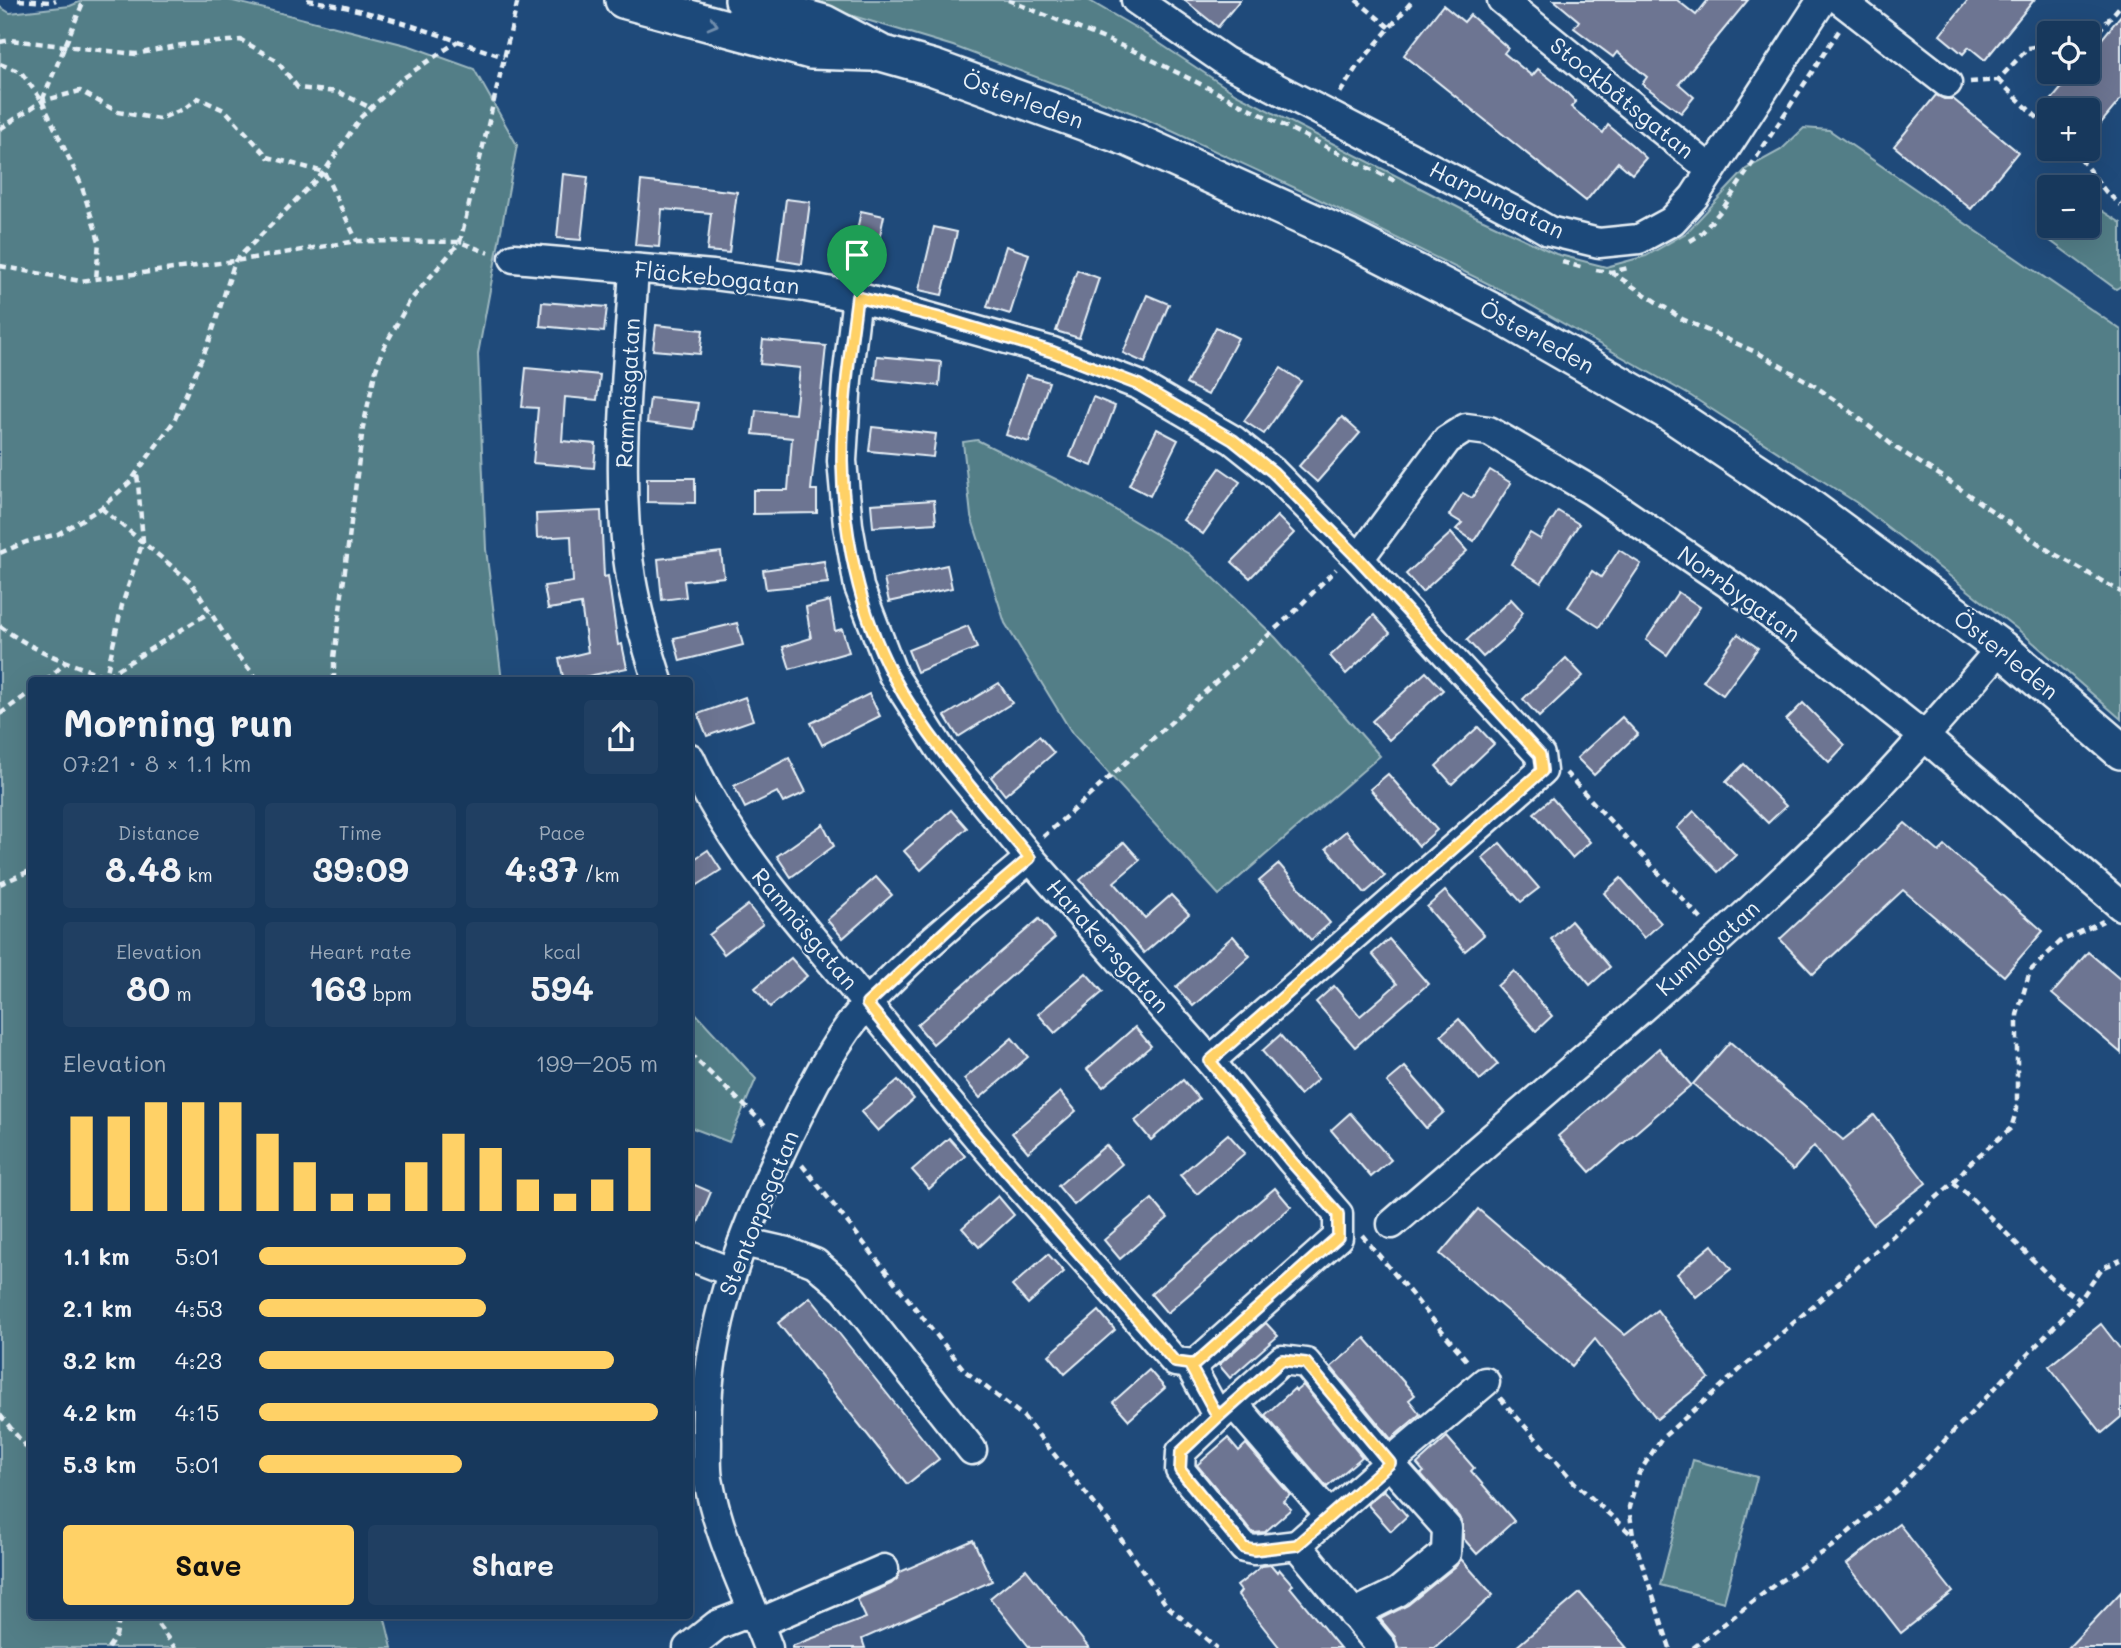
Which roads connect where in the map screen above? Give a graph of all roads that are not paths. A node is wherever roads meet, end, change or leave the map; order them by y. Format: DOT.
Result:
graph roads {
  1 [pos="623,0"];
  2 [pos="743,0"];
  3 [pos="1136,0"];
  4 [pos="1502,0"];
  5 [pos="1824,1"];
  6 [pos="680,8"];
  7 [pos="881,53"];
  8 [pos="1948,83"];
  9 [pos="1710,169"];
  10 [pos="514,258"];
  11 [pos="634,269"];
  12 [pos="857,297"];
  13 [pos="1359,559"];
  14 [pos="2001,648"];
  15 [pos="657,677"];
  16 [pos="1924,737"];
  17 [pos="2121,751"];
  18 [pos="693,765"];
  19 [pos="1030,858"];
  20 [pos="2120,905"];
  21 [pos="867,1004"];
  22 [pos="1210,1061"];
  23 [pos="1392,1224"];
  24 [pos="743,1242"];
  25 [pos="693,1257"];
  26 [pos="731,1272"];
  27 [pos="1189,1364"];
  28 [pos="1485,1382"];
  29 [pos="1225,1410"];
  30 [pos="972,1450"];
  31 [pos="1390,1463"];
  32 [pos="699,1478"];
  33 [pos="1330,1516"];
  34 [pos="1297,1545"];
  35 [pos="884,1569"];
  36 [pos="1353,1614"];
  37 [pos="760,1627"];
  38 [pos="688,1648"];
  39 [pos="1382,1648"];
  1 -- 6 [label="main road, Österleden"];
  2 -- 7 [label="main road, Österleden"];
  3 -- 9 [label="street, Harpungatan"];
  4 -- 9 [label="street, Stockbåtsgatan"];
  5 -- 8 [label="street"];
  5 -- 9 [label="street, Harpungatan"];
  6 -- 7 [label="main road, Österleden, one-way"];
  7 -- 14 [label="main road, Österleden"];
  10 -- 11 [label="street, Fläckebogatan"];
  11 -- 12 [label="street, Fläckebogatan"];
  11 -- 15 [label="street, Ramnäsgatan"];
  12 -- 13 [label="street, Fläckebogatan"];
  12 -- 19 [label="street, Harakersgatan"];
  13 -- 16 [label="street, Norrbygatan"];
  13 -- 22 [label="street, Fläckebogatan"];
  14 -- 16 [label="street, Kumlagatan"];
  14 -- 17 [label="main road, Österleden"];
  16 -- 20 [label="street, Norrbygatan"];
  16 -- 23 [label="street, Kumlagatan"];
  18 -- 21 [label="street, Ramnäsgatan"];
  19 -- 21 [label="street, Stentorpsgatan"];
  19 -- 22 [label="street, Harakersgatan"];
  21 -- 24 [label="street, Stentorpsgatan"];
  21 -- 27 [label="street, Ramnäsgatan"];
  22 -- 27 [label="street, Harakersgatan"];
  24 -- 26 [label="street, Stentorpsgatan"];
  24 -- 30 [label="street"];
  25 -- 26 [label="street"];
  26 -- 32 [label="street, Stentorpsgatan"];
  27 -- 29 [label="street"];
  28 -- 31 [label="street"];
  29 -- 31 [label="street"];
  29 -- 33 [label="street"];
  29 -- 34 [label="street"];
  31 -- 33 [label="street"];
  31 -- 36 [label="street"];
  32 -- 37 [label="street, Stentorpsgatan"];
  33 -- 34 [label="street"];
  34 -- 36 [label="street"];
  35 -- 37 [label="street"];
  36 -- 39 [label="street"];
  37 -- 38 [label="street"];
}
